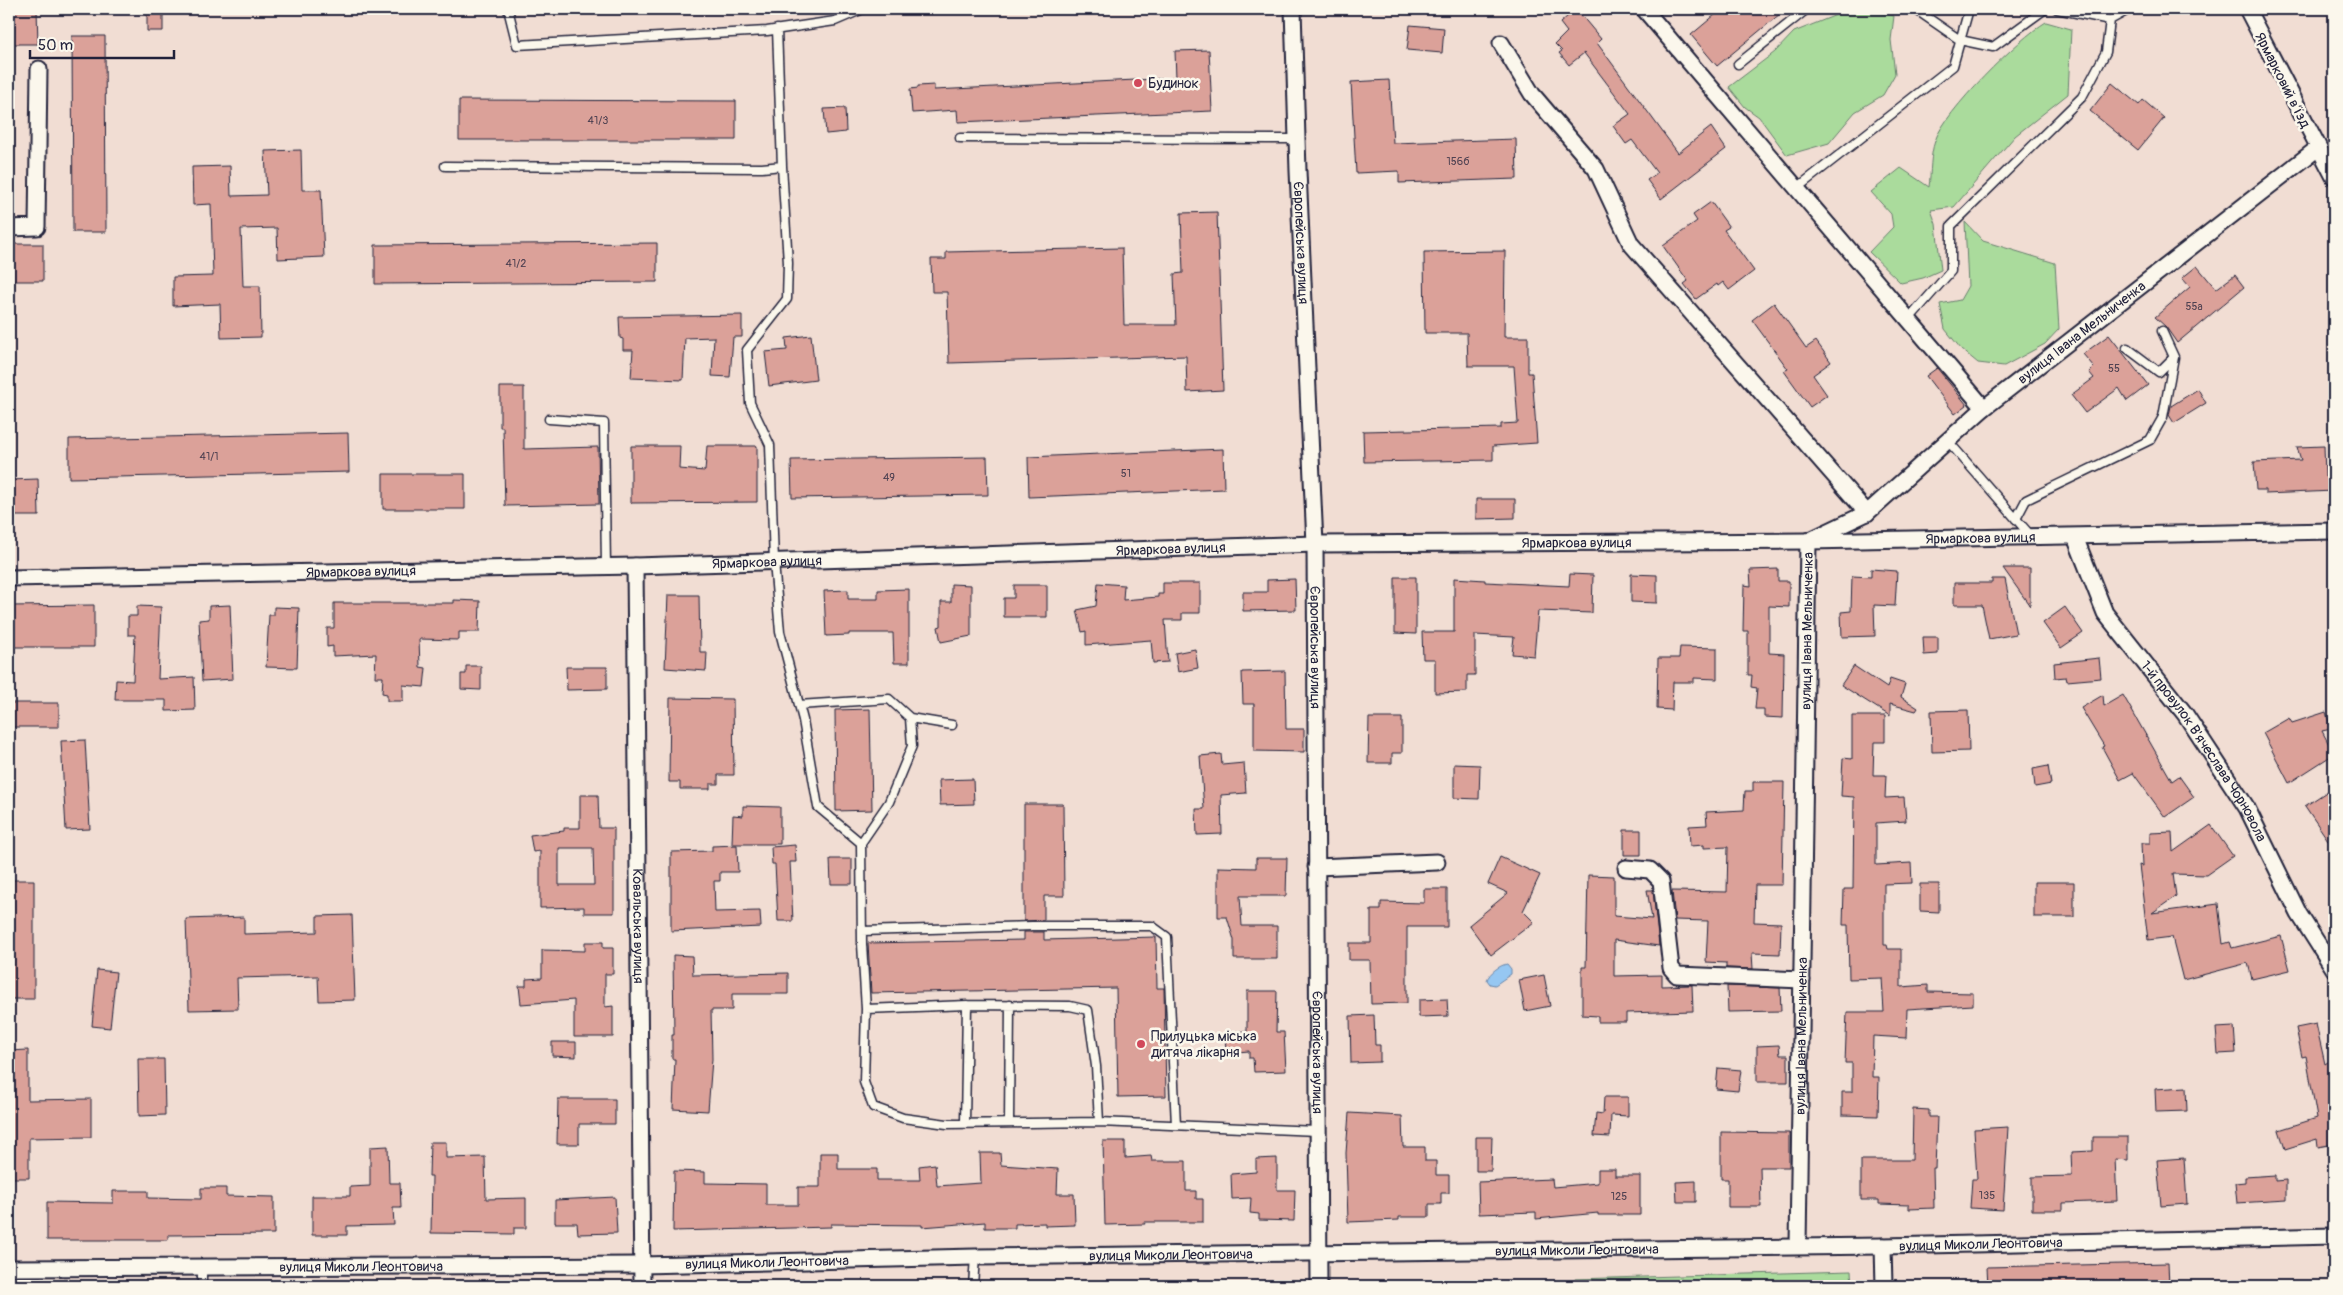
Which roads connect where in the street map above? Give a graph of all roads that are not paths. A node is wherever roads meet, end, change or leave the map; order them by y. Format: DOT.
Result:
graph roads {
  1 [pos="508,9"];
  2 [pos="863,9"];
  3 [pos="1293,9"];
  4 [pos="1644,9"];
  5 [pos="1807,9"];
  6 [pos="1915,9"];
  7 [pos="1969,9"];
  8 [pos="2045,9"];
  9 [pos="2057,9"];
  10 [pos="2130,9"];
  11 [pos="2247,9"];
  12 [pos="2110,20"];
  13 [pos="777,30"];
  14 [pos="1960,40"];
  15 [pos="1501,43"];
  16 [pos="1738,64"];
  17 [pos="39,69"];
  18 [pos="960,138"];
  19 [pos="1297,140"];
  20 [pos="2318,148"];
  21 [pos="445,166"];
  22 [pos="782,166"];
  23 [pos="2334,177"];
  24 [pos="1797,188"];
  25 [pos="9,228"];
  26 [pos="1909,319"];
  27 [pos="2162,331"];
  28 [pos="2127,348"];
  29 [pos="2174,358"];
  30 [pos="1984,408"];
  31 [pos="549,419"];
  32 [pos="1948,441"];
  33 [pos="1867,513"];
  34 [pos="2016,519"];
  35 [pos="2334,531"];
  36 [pos="2031,536"];
  37 [pos="2075,536"];
  38 [pos="1808,541"];
  39 [pos="1315,544"];
  40 [pos="774,562"];
  41 [pos="635,566"];
  42 [pos="606,567"];
  43 [pos="9,578"];
  44 [pos="799,705"];
  45 [pos="910,718"];
  46 [pos="952,725"];
  47 [pos="861,843"];
  48 [pos="1437,862"];
  49 [pos="1316,867"];
  50 [pos="1626,868"];
  51 [pos="862,931"];
  52 [pos="2334,969"];
  53 [pos="1802,980"];
  54 [pos="967,1005"];
  55 [pos="1010,1005"];
  56 [pos="866,1009"];
  57 [pos="1099,1122"];
  58 [pos="1009,1123"];
  59 [pos="965,1124"];
  60 [pos="1176,1126"];
  61 [pos="1317,1131"];
  62 [pos="2334,1236"];
  63 [pos="1798,1246"];
  64 [pos="1883,1246"];
  65 [pos="1318,1252"];
  66 [pos="975,1257"];
  67 [pos="642,1265"];
  68 [pos="9,1268"];
  69 [pos="202,1268"];
  70 [pos="202,1286"];
  71 [pos="642,1286"];
  72 [pos="973,1286"];
  73 [pos="1319,1286"];
  74 [pos="1884,1286"];
  1 -- 13 [label="lane"];
  2 -- 13 [label="lane"];
  3 -- 19 [label="street, Європейська вулиця"];
  4 -- 24 [label="street"];
  5 -- 16 [label="lane"];
  6 -- 14 [label="lane"];
  7 -- 14 [label="lane"];
  8 -- 14 [label="lane"];
  9 -- 12 [label="lane"];
  10 -- 12 [label="lane"];
  11 -- 20 [label="street, Ярмарковий вʼїзд"];
  12 -- 26 [label="lane"];
  13 -- 22 [label="lane"];
  14 -- 24 [label="lane"];
  15 -- 33 [label="street"];
  17 -- 25 [label="street"];
  18 -- 19 [label="lane"];
  19 -- 39 [label="street, Європейська вулиця"];
  20 -- 23 [label="street, Ярмарковий вʼїзд"];
  20 -- 30 [label="street, вулиця Івана Мельниченка"];
  21 -- 22 [label="lane"];
  22 -- 40 [label="lane"];
  24 -- 26 [label="street"];
  26 -- 30 [label="street"];
  27 -- 29 [label="lane"];
  28 -- 29 [label="lane"];
  29 -- 34 [label="lane"];
  30 -- 32 [label="street, вулиця Івана Мельниченка"];
  31 -- 42 [label="lane"];
  32 -- 33 [label="street, вулиця Івана Мельниченка"];
  32 -- 34 [label="lane"];
  33 -- 38 [label="street, вулиця Івана Мельниченка"];
  34 -- 36 [label="lane"];
  35 -- 37 [label="street, Ярмаркова вулиця"];
  36 -- 37 [label="street, Ярмаркова вулиця"];
  36 -- 38 [label="street, Ярмаркова вулиця"];
  37 -- 52 [label="street, 1-й провулок В'ячеслава Чорновола"];
  38 -- 39 [label="street, Ярмаркова вулиця"];
  38 -- 53 [label="street, вулиця Івана Мельниченка"];
  39 -- 40 [label="street, Ярмаркова вулиця"];
  39 -- 49 [label="street, Європейська вулиця"];
  40 -- 41 [label="street, Ярмаркова вулиця"];
  40 -- 44 [label="lane"];
  41 -- 42 [label="street, Ярмаркова вулиця"];
  41 -- 67 [label="street, Ковальська вулиця"];
  42 -- 43 [label="street, Ярмаркова вулиця"];
  44 -- 45 [label="lane"];
  44 -- 47 [label="lane"];
  45 -- 46 [label="lane"];
  45 -- 47 [label="lane"];
  47 -- 51 [label="lane"];
  48 -- 49 [label="street"];
  49 -- 61 [label="street, Європейська вулиця"];
  50 -- 53 [label="street"];
  51 -- 56 [label="lane"];
  51 -- 60 [label="lane"];
  53 -- 63 [label="street, вулиця Івана Мельниченка"];
  54 -- 55 [label="lane"];
  54 -- 56 [label="lane"];
  54 -- 59 [label="lane"];
  55 -- 57 [label="lane"];
  55 -- 58 [label="lane"];
  56 -- 59 [label="lane"];
  57 -- 58 [label="lane"];
  57 -- 60 [label="lane"];
  58 -- 59 [label="lane"];
  60 -- 61 [label="lane"];
  61 -- 65 [label="street, Європейська вулиця"];
  62 -- 64 [label="street, вулиця Миколи Леонтовича"];
  63 -- 64 [label="street, вулиця Миколи Леонтовича"];
  63 -- 65 [label="street, вулиця Миколи Леонтовича"];
  64 -- 74 [label="street"];
  65 -- 66 [label="street, вулиця Миколи Леонтовича"];
  65 -- 73 [label="street, Європейська вулиця"];
  66 -- 67 [label="street, вулиця Миколи Леонтовича"];
  66 -- 72 [label="lane"];
  67 -- 69 [label="street, вулиця Миколи Леонтовича"];
  67 -- 71 [label="street, Ковальська вулиця"];
  68 -- 69 [label="street, вулиця Миколи Леонтовича"];
  69 -- 70 [label="lane"];
}
